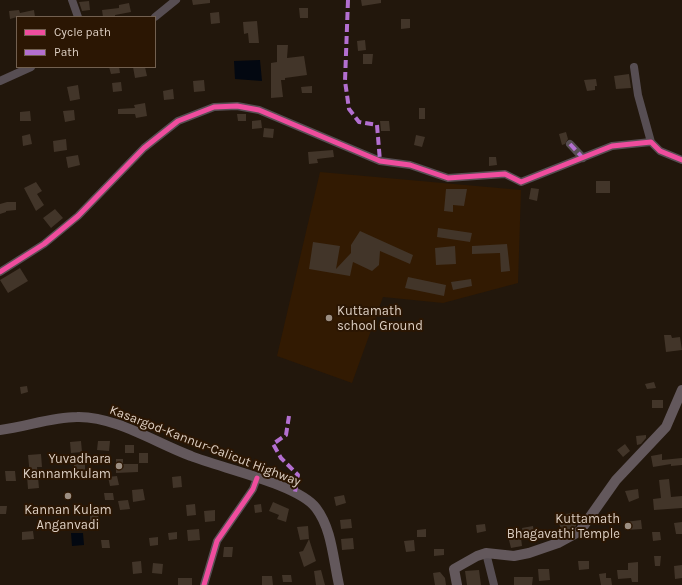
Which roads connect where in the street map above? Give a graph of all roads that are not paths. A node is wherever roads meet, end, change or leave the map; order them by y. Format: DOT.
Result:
graph roads {
  1 [pos="72,0"];
  2 [pos="176,0"];
  3 [pos="78,16"];
  4 [pos="156,16"];
  5 [pos="634,66"];
  6 [pos="29,68"];
  7 [pos="0,82"];
  8 [pos="651,142"];
  9 [pos="570,144"];
  10 [pos="583,158"];
  11 [pos="682,160"];
  12 [pos="0,272"];
  13 [pos="682,390"];
  14 [pos="0,430"];
  15 [pos="257,478"];
  16 [pos="486,553"];
  17 [pos="204,585"];
  18 [pos="339,585"];
  19 [pos="457,585"];
  20 [pos="494,585"];
  1 -- 3 [label="street"];
  2 -- 4 [label="street"];
  5 -- 8 [label="street"];
  6 -- 7 [label="street"];
  8 -- 10 [label="street"];
  8 -- 11 [label="street"];
  9 -- 10 [label="street"];
  10 -- 12 [label="street"];
  13 -- 16 [label="main road"];
  14 -- 15 [label="main road, Kasargod-Kannur-Calicut Highway"];
  15 -- 17 [label="street"];
  15 -- 18 [label="main road, Kasargod-Kannur-Calicut Highway"];
  16 -- 19 [label="main road"];
  16 -- 20 [label="street"];
}
